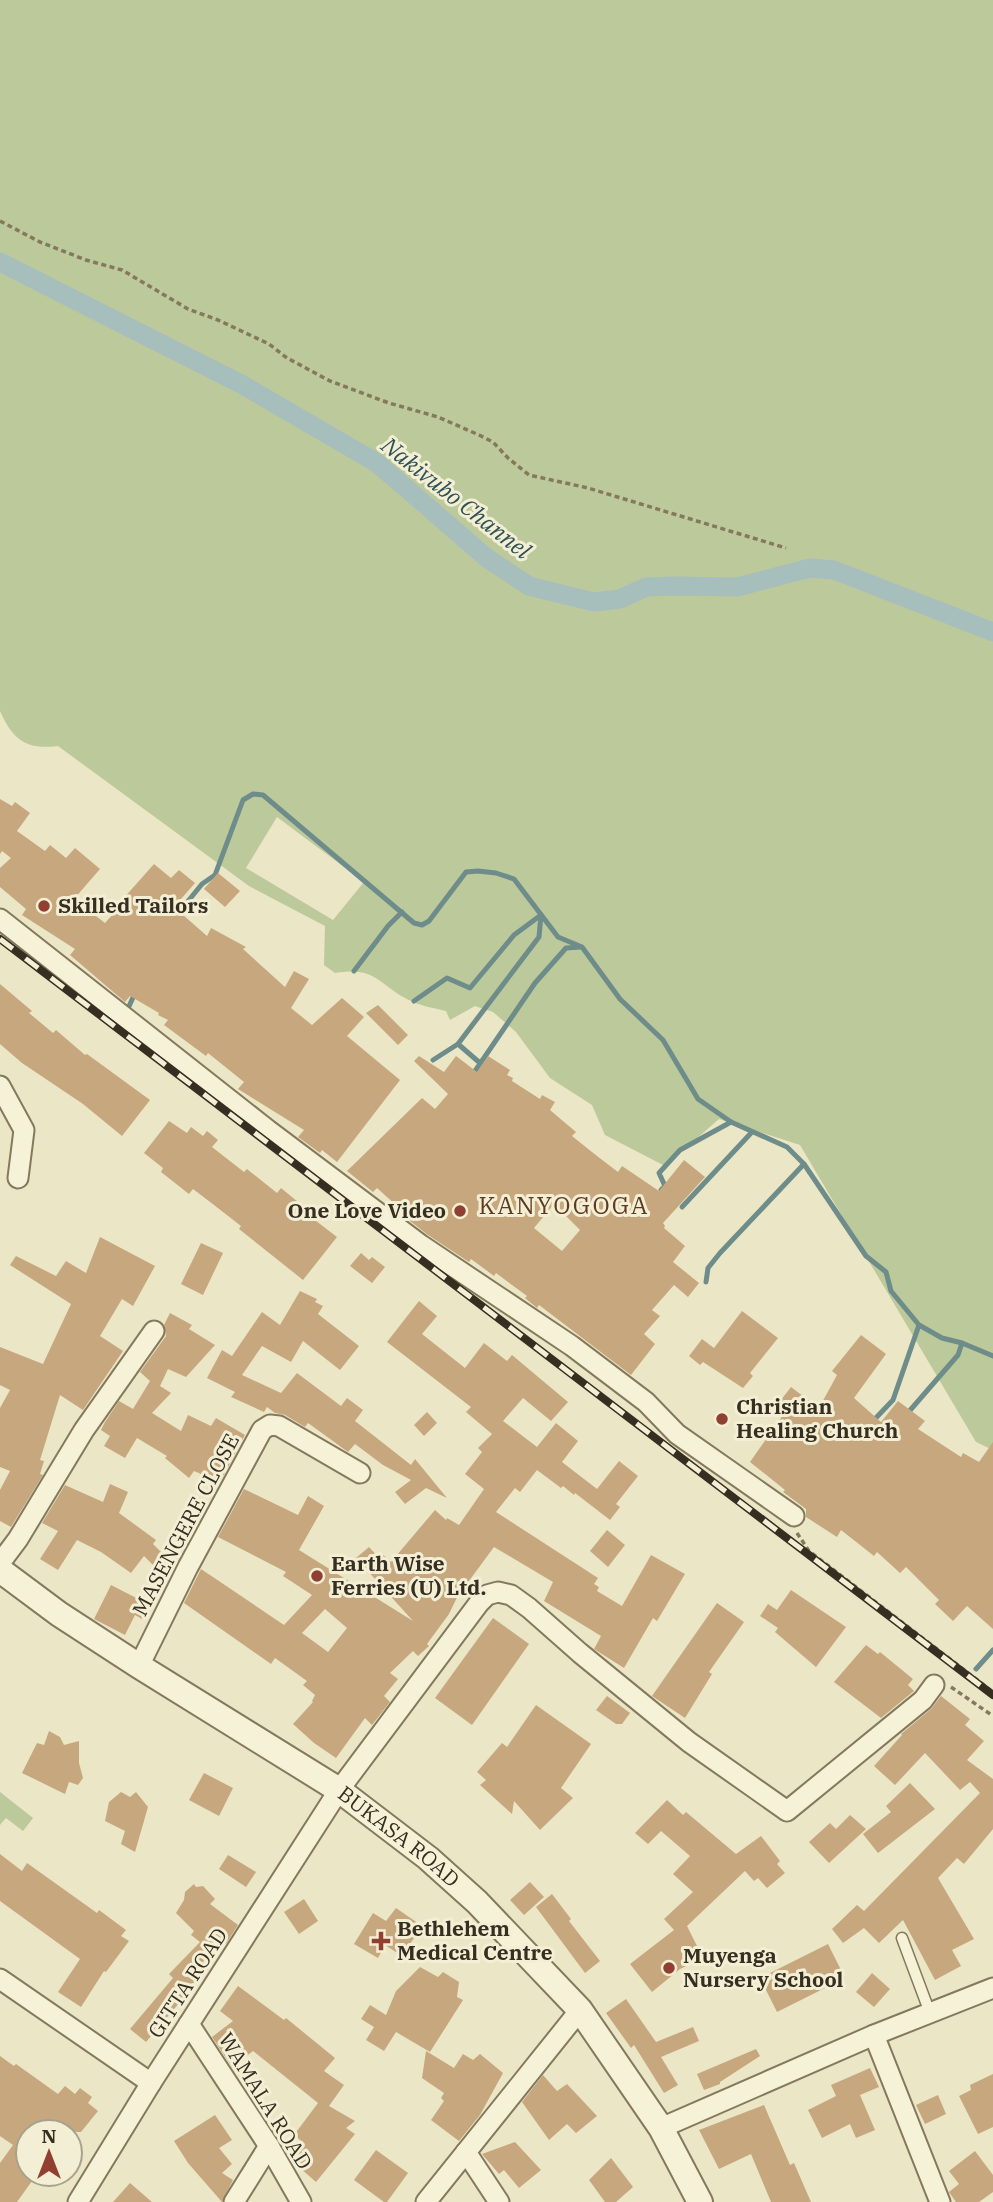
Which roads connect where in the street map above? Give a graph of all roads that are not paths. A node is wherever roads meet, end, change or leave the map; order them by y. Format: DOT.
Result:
graph roads {
  1 [pos="0,919"];
  2 [pos="0,1087"];
  3 [pos="18,1178"];
  4 [pos="154,1331"];
  5 [pos="360,1473"];
  6 [pos="794,1516"];
  7 [pos="0,1563"];
  8 [pos="0,1570"];
  9 [pos="139,1666"];
  10 [pos="939,1683"];
  11 [pos="339,1790"];
  12 [pos="902,1938"];
  13 [pos="0,1979"];
  14 [pos="993,1988"];
  15 [pos="580,2010"];
  16 [pos="930,2014"];
  17 [pos="190,2024"];
  18 [pos="874,2035"];
  19 [pos="151,2082"];
  20 [pos="661,2128"];
  21 [pos="269,2146"];
  22 [pos="466,2152"];
  23 [pos="78,2202"];
  24 [pos="234,2202"];
  25 [pos="301,2202"];
  26 [pos="426,2202"];
  27 [pos="499,2202"];
  28 [pos="700,2202"];
  29 [pos="940,2202"];
  1 -- 6 [label="street"];
  2 -- 3 [label="street"];
  4 -- 7 [label="street"];
  5 -- 9 [label="street, MASENGERE CLOSE"];
  8 -- 9 [label="street, BUKASA ROAD"];
  9 -- 11 [label="street, BUKASA ROAD"];
  10 -- 11 [label="street, GITTA ROAD"];
  11 -- 15 [label="street, BUKASA ROAD"];
  11 -- 17 [label="street, GITTA ROAD"];
  12 -- 16 [label="lane"];
  13 -- 19 [label="street"];
  14 -- 16 [label="street"];
  15 -- 20 [label="street, BUKASA ROAD"];
  15 -- 22 [label="street"];
  16 -- 18 [label="street"];
  17 -- 19 [label="street, GITTA ROAD"];
  17 -- 21 [label="street, WAMALA ROAD"];
  18 -- 20 [label="street"];
  18 -- 29 [label="street"];
  19 -- 23 [label="street, GITTA ROAD"];
  20 -- 28 [label="street, BUKASA ROAD"];
  21 -- 24 [label="street"];
  21 -- 25 [label="street, WAMALA ROAD"];
  22 -- 26 [label="street"];
  22 -- 27 [label="street"];
}
